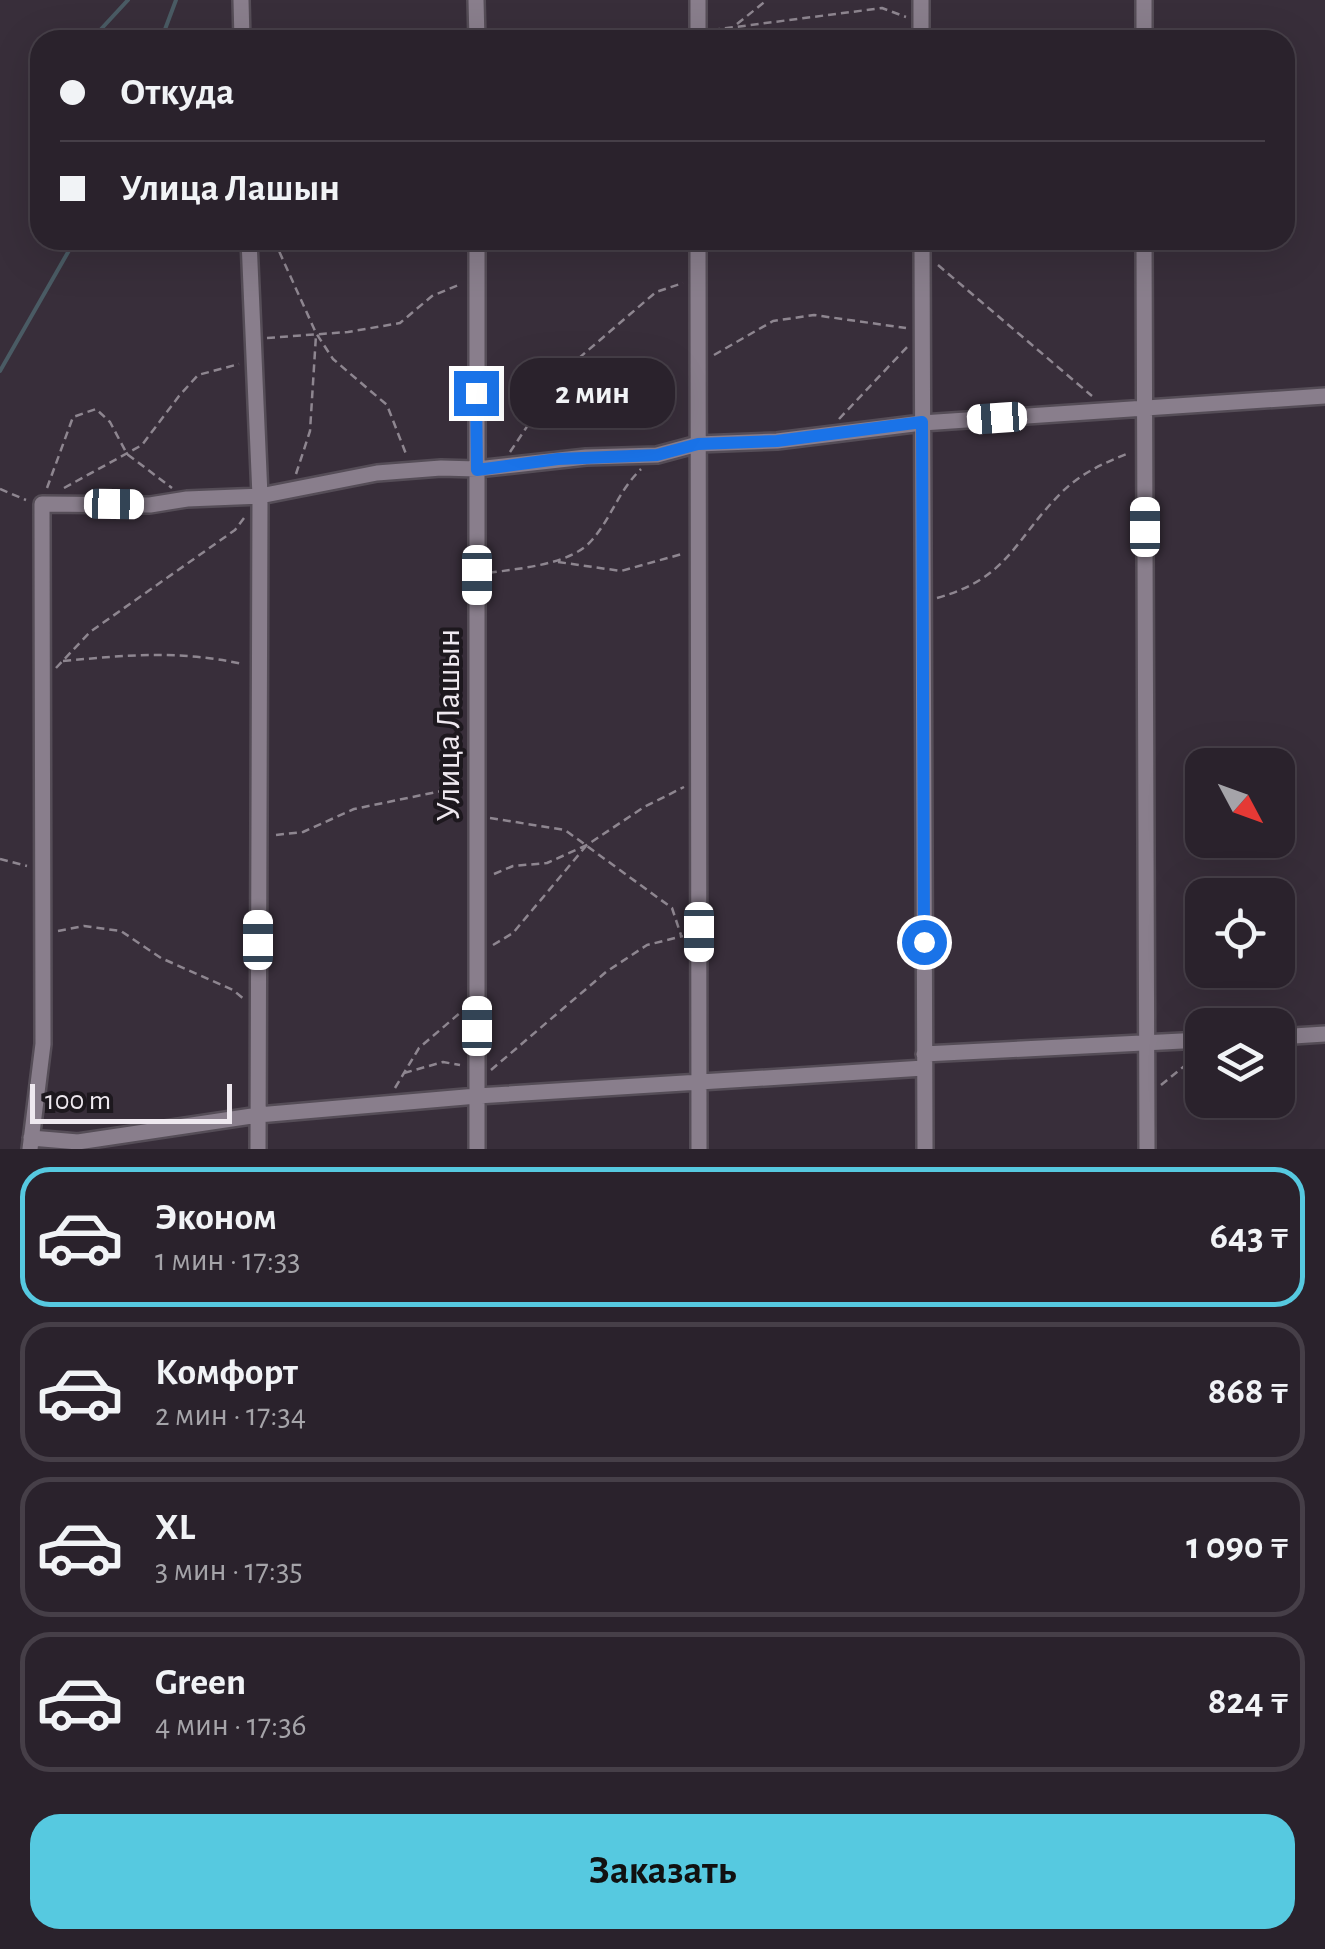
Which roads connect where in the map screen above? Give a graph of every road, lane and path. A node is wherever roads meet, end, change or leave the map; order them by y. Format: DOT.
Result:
graph roads {
  1 [pos="241,0"];
  2 [pos="476,0"];
  3 [pos="698,0"];
  4 [pos="767,0"];
  5 [pos="921,0"];
  6 [pos="1144,0"];
  7 [pos="736,25"];
  8 [pos="242,30"];
  9 [pos="476,30"];
  10 [pos="698,30"];
  11 [pos="720,30"];
  12 [pos="918,30"];
  13 [pos="921,30"];
  14 [pos="1144,30"];
  15 [pos="249,250"];
  16 [pos="279,250"];
  17 [pos="476,250"];
  18 [pos="698,250"];
  19 [pos="922,250"];
  20 [pos="927,250"];
  21 [pos="1144,250"];
  22 [pos="698,277"];
  23 [pos="476,278"];
  24 [pos="922,331"];
  25 [pos="316,333"];
  26 [pos="252,340"];
  27 [pos="254,360"];
  28 [pos="698,364"];
  29 [pos="1325,396"];
  30 [pos="1145,406"];
  31 [pos="1109,410"];
  32 [pos="922,422"];
  33 [pos="824,435"];
  34 [pos="698,444"];
  35 [pos="1145,448"];
  36 [pos="127,454"];
  37 [pos="657,455"];
  38 [pos="502,464"];
  39 [pos="412,470"];
  40 [pos="477,470"];
  41 [pos="0,489"];
  42 [pos="291,489"];
  43 [pos="260,496"];
  44 [pos="186,499"];
  45 [pos="42,504"];
  46 [pos="698,551"];
  47 [pos="556,562"];
  48 [pos="477,575"];
  49 [pos="923,602"];
  50 [pos="62,661"];
  51 [pos="259,667"];
  52 [pos="42,682"];
  53 [pos="698,779"];
  54 [pos="477,783"];
  55 [pos="477,816"];
  56 [pos="258,836"];
  57 [pos="588,845"];
  58 [pos="0,859"];
  59 [pos="42,870"];
  60 [pos="477,880"];
  61 [pos="42,934"];
  62 [pos="477,954"];
  63 [pos="477,998"];
  64 [pos="258,1010"];
  65 [pos="1325,1034"];
  66 [pos="1295,1036"];
  67 [pos="1185,1041"];
  68 [pos="1146,1043"];
  69 [pos="924,1061"];
  70 [pos="1185,1065"];
  71 [pos="404,1073"];
  72 [pos="698,1082"];
  73 [pos="477,1089"];
  74 [pos="1146,1098"];
  75 [pos="385,1104"];
  76 [pos="258,1115"];
  77 [pos="31,1144"];
  78 [pos="258,1149"];
  79 [pos="477,1149"];
  80 [pos="698,1149"];
  81 [pos="925,1149"];
  82 [pos="1147,1149"];
  1 -- 8 [label="street"];
  2 -- 9 [label="street"];
  3 -- 10 [label="street"];
  4 -- 7 [label="path"];
  5 -- 13 [label="street"];
  6 -- 14 [label="street"];
  7 -- 11 [label="path"];
  7 -- 12 [label="path"];
  15 -- 26 [label="street"];
  16 -- 25 [label="path"];
  17 -- 23 [label="street, Улица Лашын"];
  18 -- 22 [label="street"];
  19 -- 24 [label="street"];
  20 -- 31 [label="path"];
  21 -- 30 [label="street"];
  22 -- 28 [label="street"];
  22 -- 38 [label="path"];
  23 -- 25 [label="path"];
  23 -- 40 [label="street, Улица Лашын"];
  24 -- 28 [label="path"];
  24 -- 32 [label="street"];
  24 -- 33 [label="path"];
  25 -- 26 [label="path"];
  25 -- 39 [label="path"];
  25 -- 42 [label="path"];
  26 -- 27 [label="street"];
  27 -- 36 [label="path"];
  27 -- 43 [label="street"];
  28 -- 34 [label="street"];
  29 -- 30 [label="street"];
  30 -- 31 [label="street"];
  30 -- 35 [label="street"];
  31 -- 32 [label="street"];
  32 -- 33 [label="street"];
  32 -- 49 [label="street"];
  33 -- 34 [label="street"];
  34 -- 37 [label="street"];
  34 -- 46 [label="street"];
  35 -- 49 [label="path"];
  35 -- 68 [label="street"];
  36 -- 44 [label="path"];
  36 -- 45 [label="path"];
  36 -- 45 [label="path"];
  37 -- 38 [label="street"];
  37 -- 47 [label="path"];
  38 -- 40 [label="street"];
  39 -- 40 [label="street"];
  39 -- 42 [label="street"];
  40 -- 48 [label="street, Улица Лашын"];
  41 -- 45 [label="path"];
  42 -- 43 [label="street"];
  43 -- 44 [label="street"];
  43 -- 50 [label="path"];
  43 -- 51 [label="street"];
  44 -- 45 [label="street"];
  45 -- 52 [label="street"];
  46 -- 47 [label="path"];
  46 -- 53 [label="street"];
  47 -- 48 [label="path"];
  48 -- 54 [label="street, Улица Лашын"];
  49 -- 69 [label="street"];
  50 -- 51 [label="path"];
  50 -- 52 [label="path"];
  51 -- 56 [label="street"];
  52 -- 59 [label="street"];
  53 -- 57 [label="path"];
  53 -- 72 [label="street"];
  54 -- 55 [label="street, Улица Лашын"];
  54 -- 56 [label="path"];
  55 -- 57 [label="path"];
  55 -- 60 [label="street, Улица Лашын"];
  56 -- 64 [label="street"];
  57 -- 60 [label="path"];
  57 -- 62 [label="path"];
  57 -- 73 [label="path"];
  58 -- 59 [label="path"];
  59 -- 61 [label="street"];
  60 -- 62 [label="street, Улица Лашын"];
  61 -- 64 [label="path"];
  61 -- 77 [label="street"];
  62 -- 63 [label="street, Улица Лашын"];
  63 -- 71 [label="path"];
  63 -- 73 [label="street, Улица Лашын"];
  64 -- 76 [label="street"];
  65 -- 66 [label="street"];
  67 -- 68 [label="street"];
  68 -- 69 [label="street"];
  68 -- 74 [label="street"];
  69 -- 72 [label="street"];
  69 -- 81 [label="street"];
  70 -- 74 [label="path"];
  71 -- 73 [label="path"];
  71 -- 75 [label="path"];
  72 -- 73 [label="street"];
  72 -- 80 [label="street"];
  73 -- 75 [label="street"];
  73 -- 79 [label="street, Улица Лашын"];
  74 -- 82 [label="street"];
  75 -- 76 [label="street"];
  76 -- 77 [label="street"];
  76 -- 78 [label="street"];
}
